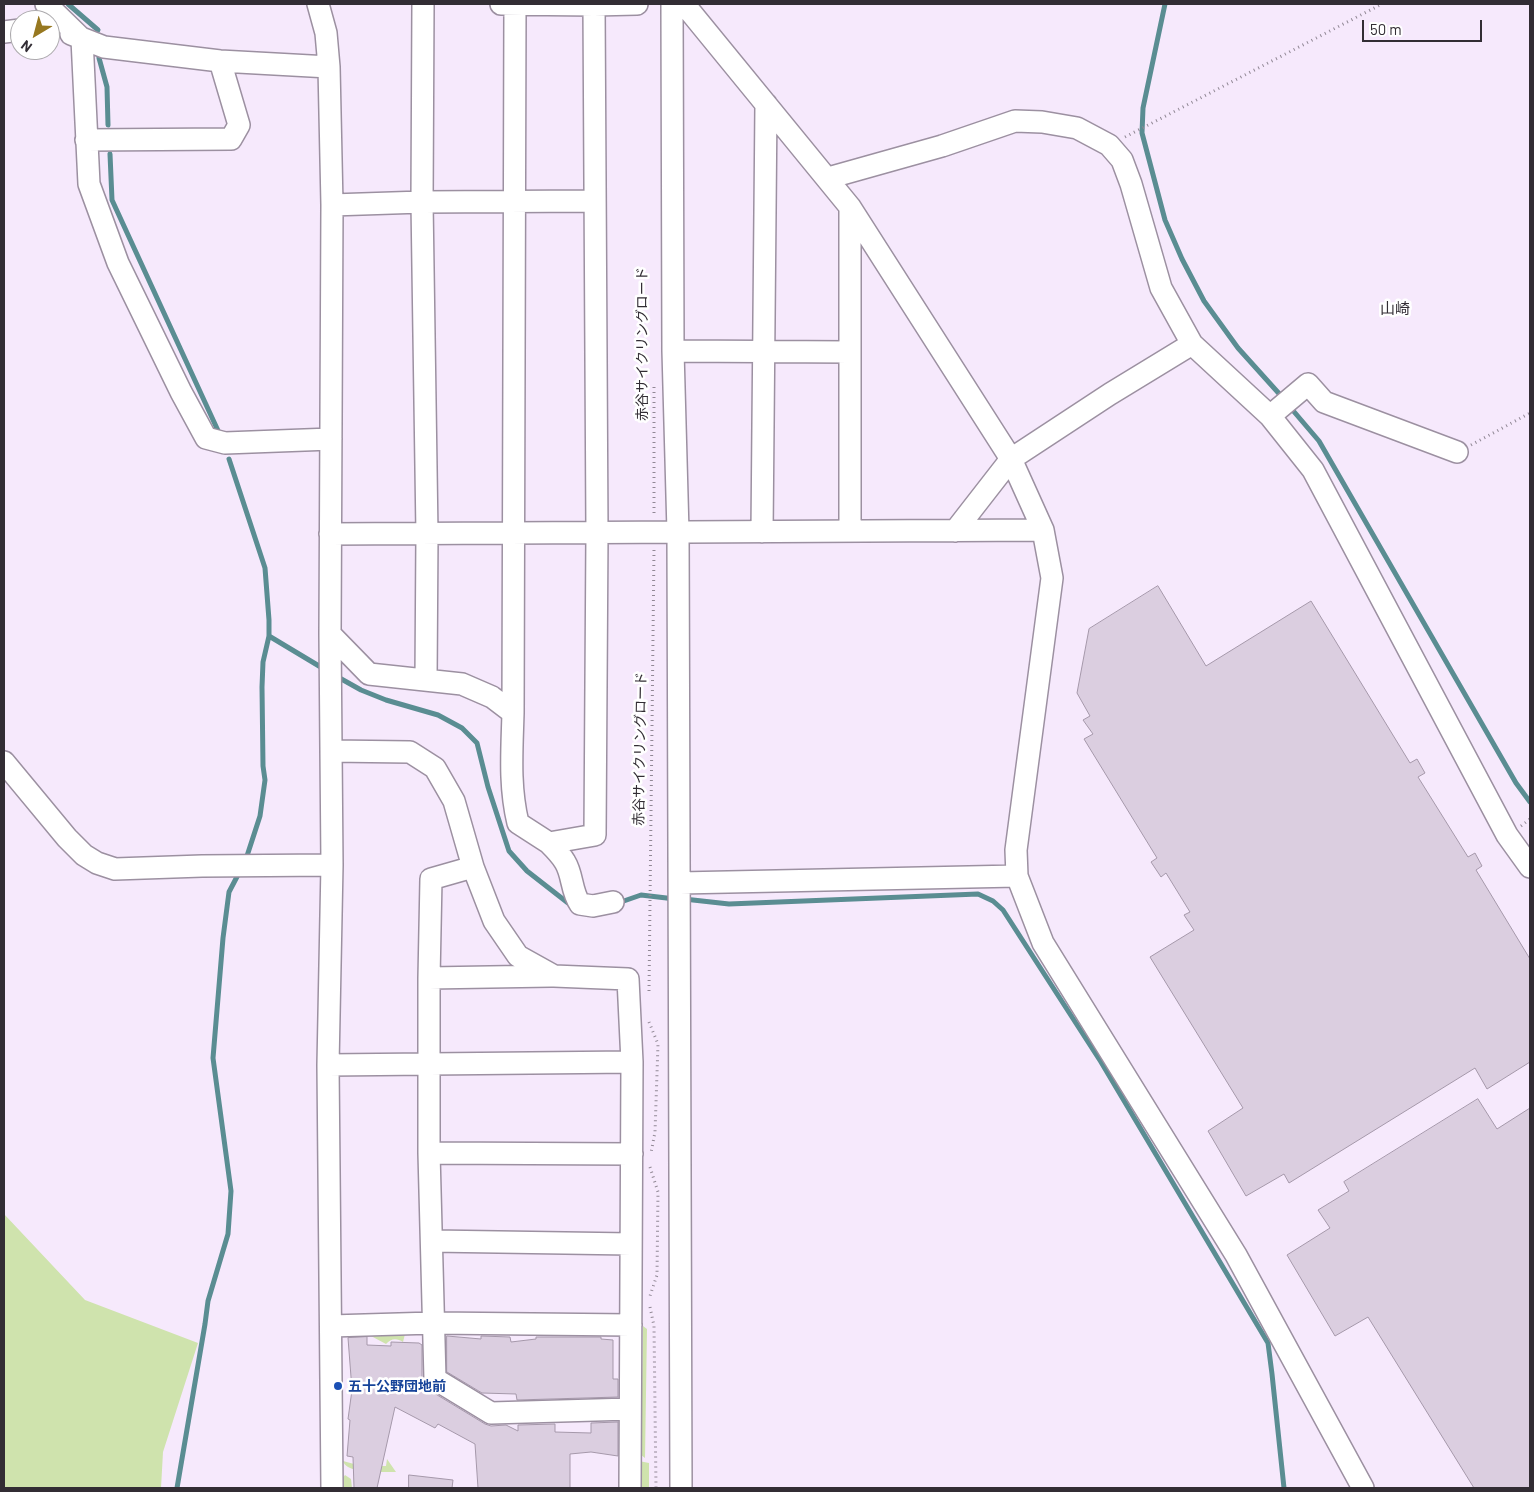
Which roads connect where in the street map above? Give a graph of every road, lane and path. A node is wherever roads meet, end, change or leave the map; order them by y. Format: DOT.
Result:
graph roads {
  1 [pos="46,4"];
  2 [pos="318,4"];
  3 [pos="423,4"];
  4 [pos="501,4"];
  5 [pos="515,4"];
  6 [pos="637,4"];
  7 [pos="672,4"];
  8 [pos="684,4"];
  9 [pos="1382,4"];
  10 [pos="594,5"];
  11 [pos="60,29"];
  12 [pos="82,39"];
  13 [pos="220,61"];
  14 [pos="329,68"];
  15 [pos="766,104"];
  16 [pos="86,140"];
  17 [pos="1108,145"];
  18 [pos="828,178"];
  19 [pos="594,201"];
  20 [pos="422,202"];
  21 [pos="514,202"];
  22 [pos="332,205"];
  23 [pos="850,207"];
  24 [pos="1192,344"];
  25 [pos="673,351"];
  26 [pos="764,351"];
  27 [pos="850,352"];
  28 [pos="654,383"];
  29 [pos="1530,413"];
  30 [pos="1270,416"];
  31 [pos="331,439"];
  32 [pos="1458,452"];
  33 [pos="1012,460"];
  34 [pos="1043,530"];
  35 [pos="850,531"];
  36 [pos="955,531"];
  37 [pos="654,532"];
  38 [pos="678,532"];
  39 [pos="762,532"];
  40 [pos="515,533"];
  41 [pos="597,533"];
  42 [pos="330,534"];
  43 [pos="427,534"];
  44 [pos="330,634"];
  45 [pos="426,680"];
  46 [pos="513,713"];
  47 [pos="331,751"];
  48 [pos="4,762"];
  49 [pos="550,843"];
  50 [pos="332,865"];
  51 [pos="1530,866"];
  52 [pos="473,867"];
  53 [pos="1017,876"];
  54 [pos="680,883"];
  55 [pos="613,902"];
  56 [pos="554,976"];
  57 [pos="428,978"];
  58 [pos="648,1000"];
  59 [pos="648,1020"];
  60 [pos="632,1062"];
  61 [pos="328,1065"];
  62 [pos="430,1065"];
  63 [pos="429,1152"];
  64 [pos="644,1157"];
  65 [pos="432,1242"];
  66 [pos="631,1244"];
  67 [pos="433,1323"];
  68 [pos="631,1325"];
  69 [pos="330,1326"];
  70 [pos="630,1409"];
  71 [pos="332,1488"];
  72 [pos="630,1488"];
  73 [pos="656,1488"];
  74 [pos="681,1488"];
  75 [pos="1363,1488"];
  1 -- 12 [label="street"];
  2 -- 14 [label="street"];
  3 -- 20 [label="street"];
  4 -- 5 [label="street"];
  5 -- 10 [label="street"];
  5 -- 21 [label="street"];
  6 -- 10 [label="street"];
  7 -- 25 [label="street"];
  8 -- 15 [label="street"];
  9 -- 17 [label="path"];
  10 -- 19 [label="street"];
  11 -- 12 [label="street"];
  12 -- 13 [label="street"];
  12 -- 16 [label="street"];
  13 -- 14 [label="street"];
  13 -- 16 [label="street"];
  14 -- 22 [label="street"];
  15 -- 18 [label="street"];
  15 -- 26 [label="street"];
  16 -- 31 [label="street"];
  17 -- 18 [label="street"];
  17 -- 24 [label="street"];
  18 -- 23 [label="street"];
  19 -- 21 [label="street"];
  19 -- 41 [label="street"];
  20 -- 21 [label="street"];
  20 -- 22 [label="street"];
  20 -- 43 [label="street"];
  21 -- 40 [label="street"];
  22 -- 31 [label="street"];
  23 -- 27 [label="street"];
  23 -- 33 [label="street"];
  24 -- 30 [label="street"];
  24 -- 33 [label="street"];
  25 -- 26 [label="street"];
  25 -- 38 [label="street"];
  26 -- 27 [label="street"];
  26 -- 39 [label="street"];
  27 -- 35 [label="street"];
  28 -- 37 [label="path, 赤谷サイクリングロード"];
  29 -- 32 [label="path"];
  30 -- 32 [label="street"];
  30 -- 51 [label="street"];
  31 -- 42 [label="street"];
  33 -- 34 [label="street"];
  33 -- 36 [label="street"];
  34 -- 36 [label="street"];
  34 -- 53 [label="street"];
  35 -- 36 [label="street"];
  35 -- 39 [label="street"];
  37 -- 38 [label="street"];
  37 -- 41 [label="street"];
  37 -- 58 [label="path, 赤谷サイクリングロード"];
  38 -- 39 [label="street"];
  38 -- 54 [label="street"];
  40 -- 41 [label="street"];
  40 -- 43 [label="street"];
  40 -- 46 [label="street"];
  41 -- 49 [label="street"];
  42 -- 43 [label="street"];
  42 -- 44 [label="street"];
  43 -- 45 [label="street"];
  44 -- 45 [label="street"];
  44 -- 47 [label="street"];
  45 -- 46 [label="street"];
  46 -- 49 [label="street"];
  47 -- 50 [label="street"];
  47 -- 52 [label="street"];
  48 -- 50 [label="street"];
  49 -- 55 [label="street"];
  50 -- 61 [label="street"];
  52 -- 56 [label="street"];
  52 -- 57 [label="street"];
  53 -- 54 [label="street"];
  53 -- 75 [label="street"];
  54 -- 74 [label="street"];
  56 -- 57 [label="street"];
  56 -- 60 [label="street"];
  57 -- 62 [label="street"];
  59 -- 64 [label="path"];
  60 -- 62 [label="street"];
  60 -- 64 [label="street"];
  61 -- 62 [label="street"];
  61 -- 69 [label="street"];
  62 -- 63 [label="street"];
  63 -- 64 [label="street"];
  63 -- 65 [label="street"];
  64 -- 66 [label="street"];
  64 -- 73 [label="path"];
  65 -- 66 [label="street"];
  65 -- 67 [label="street"];
  66 -- 68 [label="street"];
  67 -- 68 [label="street"];
  67 -- 69 [label="street"];
  67 -- 70 [label="street"];
  68 -- 70 [label="street"];
  69 -- 71 [label="street"];
  70 -- 72 [label="street"];
}
